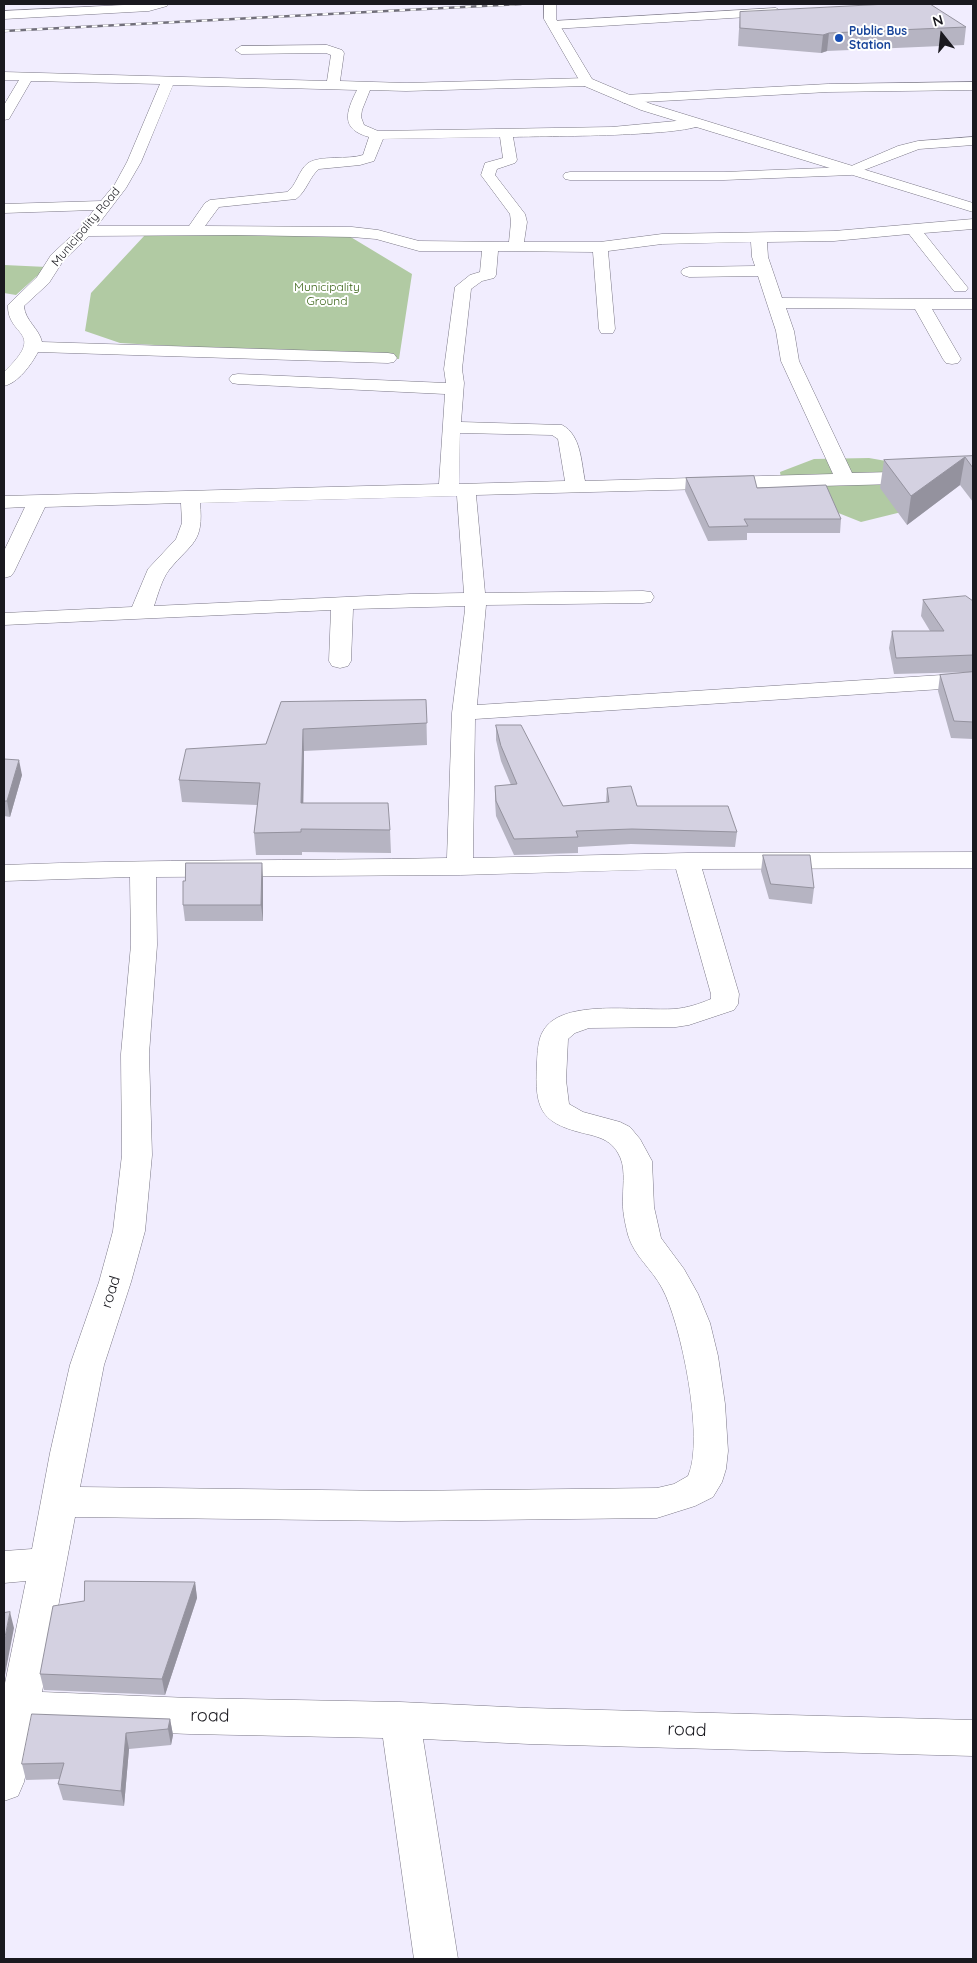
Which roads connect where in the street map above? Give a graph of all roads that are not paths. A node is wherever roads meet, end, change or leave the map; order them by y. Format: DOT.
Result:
graph roads {
  1 [pos="163,4"];
  2 [pos="550,4"];
  3 [pos="789,11"];
  4 [pos="4,15"];
  5 [pos="780,24"];
  6 [pos="556,30"];
  7 [pos="241,50"];
  8 [pos="4,76"];
  9 [pos="27,77"];
  10 [pos="168,82"];
  11 [pos="586,82"];
  12 [pos="332,85"];
  13 [pos="365,86"];
  14 [pos="973,86"];
  15 [pos="624,99"];
  16 [pos="4,116"];
  17 [pos="697,123"];
  18 [pos="506,133"];
  19 [pos="377,135"];
  20 [pos="973,141"];
  21 [pos="851,171"];
  22 [pos="570,176"];
  23 [pos="106,204"];
  24 [pos="4,208"];
  25 [pos="973,208"];
  26 [pos="973,224"];
  27 [pos="913,229"];
  28 [pos="194,230"];
  29 [pos="85,231"];
  30 [pos="759,238"];
  31 [pos="490,246"];
  32 [pos="516,247"];
  33 [pos="600,247"];
  34 [pos="764,271"];
  35 [pos="689,272"];
  36 [pos="960,288"];
  37 [pos="775,303"];
  38 [pos="10,304"];
  39 [pos="921,304"];
  40 [pos="973,304"];
  41 [pos="607,329"];
  42 [pos="34,347"];
  43 [pos="388,358"];
  44 [pos="952,359"];
  45 [pos="238,380"];
  46 [pos="4,381"];
  47 [pos="454,389"];
  48 [pos="451,427"];
  49 [pos="973,476"];
  50 [pos="845,480"];
  51 [pos="576,487"];
  52 [pos="458,490"];
  53 [pos="190,497"];
  54 [pos="38,501"];
  55 [pos="4,502"];
  56 [pos="4,572"];
  57 [pos="476,598"];
  58 [pos="643,598"];
  59 [pos="342,604"];
  60 [pos="141,611"];
  61 [pos="4,619"];
  62 [pos="340,661"];
  63 [pos="973,680"];
  64 [pos="464,713"];
  65 [pos="973,860"];
  66 [pos="687,861"];
  67 [pos="460,867"];
  68 [pos="143,869"];
  69 [pos="4,873"];
  70 [pos="60,1502"];
  71 [pos="48,1564"];
  72 [pos="4,1566"];
  73 [pos="19,1709"];
  74 [pos="400,1720"];
  75 [pos="973,1738"];
  76 [pos="4,1782"];
  77 [pos="436,1959"];
  1 -- 4 [label="street"];
  2 -- 6 [label="street"];
  3 -- 6 [label="street"];
  5 -- 6 [label="street"];
  6 -- 11 [label="street"];
  7 -- 12 [label="street"];
  8 -- 9 [label="street"];
  9 -- 10 [label="street"];
  9 -- 16 [label="street"];
  10 -- 12 [label="street"];
  10 -- 23 [label="street, Municipality Road"];
  11 -- 13 [label="street"];
  11 -- 15 [label="street"];
  12 -- 13 [label="street"];
  13 -- 19 [label="street"];
  14 -- 15 [label="street"];
  15 -- 17 [label="street"];
  17 -- 18 [label="street"];
  17 -- 21 [label="street"];
  18 -- 19 [label="street"];
  18 -- 32 [label="street"];
  19 -- 28 [label="street"];
  20 -- 21 [label="street"];
  21 -- 22 [label="street"];
  21 -- 25 [label="street"];
  23 -- 24 [label="street"];
  23 -- 29 [label="street, Municipality Road"];
  26 -- 27 [label="street"];
  27 -- 30 [label="street"];
  27 -- 36 [label="street"];
  28 -- 29 [label="street"];
  28 -- 31 [label="street"];
  29 -- 38 [label="street, Municipality Road"];
  30 -- 33 [label="street"];
  30 -- 34 [label="street"];
  31 -- 32 [label="street"];
  31 -- 47 [label="street"];
  32 -- 33 [label="street"];
  33 -- 41 [label="street"];
  34 -- 35 [label="street"];
  34 -- 37 [label="street"];
  37 -- 39 [label="street"];
  37 -- 50 [label="street"];
  38 -- 42 [label="street, Municipality Road"];
  39 -- 40 [label="street"];
  39 -- 44 [label="street"];
  42 -- 43 [label="street"];
  42 -- 46 [label="street"];
  45 -- 47 [label="street"];
  47 -- 48 [label="street"];
  48 -- 51 [label="street"];
  48 -- 52 [label="street"];
  49 -- 50 [label="street"];
  50 -- 51 [label="street"];
  51 -- 52 [label="street"];
  52 -- 53 [label="street"];
  52 -- 57 [label="street"];
  53 -- 54 [label="street"];
  53 -- 60 [label="street"];
  54 -- 55 [label="street"];
  54 -- 56 [label="street"];
  57 -- 58 [label="street"];
  57 -- 59 [label="street"];
  57 -- 64 [label="street"];
  59 -- 60 [label="street"];
  59 -- 62 [label="street"];
  60 -- 61 [label="street"];
  63 -- 64 [label="street"];
  64 -- 67 [label="street"];
  65 -- 66 [label="street"];
  66 -- 67 [label="street"];
  66 -- 70 [label="street"];
  67 -- 68 [label="street"];
  68 -- 69 [label="street"];
  68 -- 70 [label="street, road"];
  70 -- 71 [label="street, road"];
  71 -- 72 [label="street"];
  71 -- 73 [label="street, road"];
  73 -- 74 [label="street, road"];
  73 -- 76 [label="street, road"];
  74 -- 75 [label="street, road"];
  74 -- 77 [label="street"];
}
